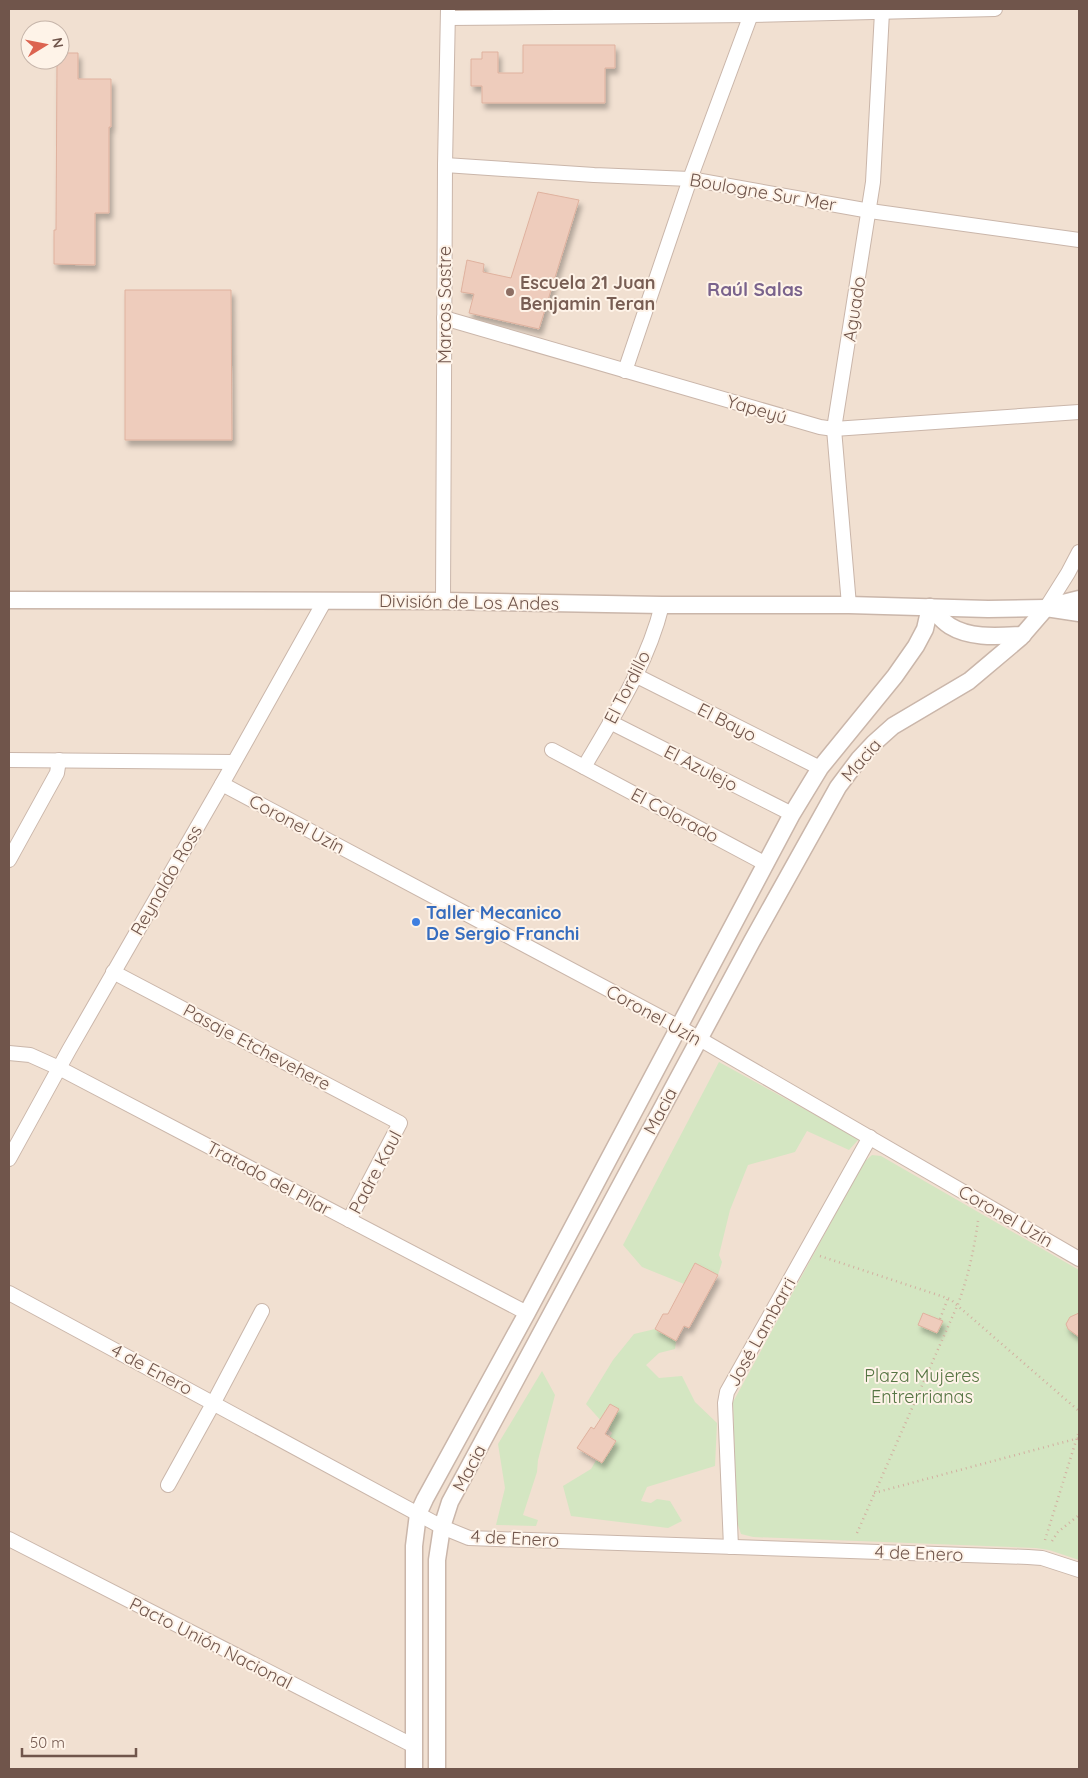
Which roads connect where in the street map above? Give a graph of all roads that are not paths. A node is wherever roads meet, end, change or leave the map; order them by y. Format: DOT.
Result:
graph roads {
  1 [pos="995,9"];
  2 [pos="752,12"];
  3 [pos="882,12"];
  4 [pos="448,14"];
  5 [pos="445,165"];
  6 [pos="690,179"];
  7 [pos="870,211"];
  8 [pos="1079,240"];
  9 [pos="444,318"];
  10 [pos="625,371"];
  11 [pos="1079,412"];
  12 [pos="834,429"];
  13 [pos="1079,552"];
  14 [pos="1079,599"];
  15 [pos="9,600"];
  16 [pos="443,601"];
  17 [pos="324,602"];
  18 [pos="662,605"];
  19 [pos="849,605"];
  20 [pos="930,607"];
  21 [pos="1046,608"];
  22 [pos="1079,614"];
  23 [pos="1023,635"];
  24 [pos="635,676"];
  25 [pos="610,722"];
  26 [pos="552,750"];
  27 [pos="9,760"];
  28 [pos="59,760"];
  29 [pos="233,762"];
  30 [pos="584,767"];
  31 [pos="820,768"];
  32 [pos="222,784"];
  33 [pos="792,814"];
  34 [pos="9,860"];
  35 [pos="766,864"];
  36 [pos="113,972"];
  37 [pos="679,1027"];
  38 [pos="699,1039"];
  39 [pos="9,1054"];
  40 [pos="59,1068"];
  41 [pos="400,1123"];
  42 [pos="870,1137"];
  43 [pos="9,1159"];
  44 [pos="349,1220"];
  45 [pos="1079,1259"];
  46 [pos="9,1293"];
  47 [pos="262,1311"];
  48 [pos="526,1313"];
  49 [pos="214,1402"];
  50 [pos="168,1485"];
  51 [pos="418,1514"];
  52 [pos="442,1527"];
  53 [pos="9,1539"];
  54 [pos="731,1548"];
  55 [pos="1079,1570"];
  56 [pos="414,1746"];
  57 [pos="414,1769"];
  58 [pos="437,1769"];
  1 -- 3 [label="street"];
  2 -- 3 [label="street"];
  2 -- 4 [label="street"];
  2 -- 6 [label="street"];
  3 -- 7 [label="street, Aguado"];
  4 -- 5 [label="street, Marcos Sastre"];
  5 -- 6 [label="street, Boulogne Sur Mer"];
  5 -- 9 [label="street, Marcos Sastre"];
  6 -- 7 [label="street, Boulogne Sur Mer"];
  6 -- 10 [label="street"];
  7 -- 8 [label="street, Boulogne Sur Mer"];
  7 -- 12 [label="street, Aguado"];
  9 -- 10 [label="street, Yapeyú"];
  9 -- 16 [label="street, Marcos Sastre"];
  10 -- 12 [label="street, Yapeyú"];
  11 -- 12 [label="street, Yapeyú"];
  12 -- 19 [label="street, Aguado"];
  13 -- 21 [label="street, Macia"];
  14 -- 21 [label="street, División de Los Andes"];
  15 -- 17 [label="street, División de Los Andes"];
  16 -- 17 [label="street, División de Los Andes"];
  16 -- 18 [label="street, División de Los Andes"];
  17 -- 29 [label="street, Reynaldo Ross"];
  18 -- 19 [label="street, División de Los Andes"];
  18 -- 24 [label="street, El Tordillo"];
  19 -- 20 [label="street, División de Los Andes"];
  20 -- 21 [label="street, División de Los Andes"];
  20 -- 23 [label="street"];
  20 -- 31 [label="street, Macia"];
  21 -- 22 [label="street, División de Los Andes"];
  21 -- 23 [label="street, Macia"];
  23 -- 38 [label="street, Macia"];
  24 -- 25 [label="street, El Tordillo"];
  24 -- 31 [label="street, El Bayo"];
  25 -- 30 [label="street, El Tordillo"];
  25 -- 33 [label="street, El Azulejo"];
  26 -- 30 [label="street, El Colorado"];
  27 -- 28 [label="street"];
  28 -- 29 [label="street"];
  28 -- 34 [label="street"];
  29 -- 32 [label="street, Reynaldo Ross"];
  30 -- 35 [label="street, El Colorado"];
  31 -- 33 [label="street, Macia"];
  32 -- 36 [label="street, Reynaldo Ross"];
  32 -- 37 [label="street, Coronel Uzín"];
  33 -- 35 [label="street, Macia"];
  35 -- 37 [label="street, Macia"];
  36 -- 40 [label="street, Reynaldo Ross"];
  36 -- 41 [label="street, Pasaje Etchevehere"];
  37 -- 38 [label="street, Coronel Uzín"];
  37 -- 48 [label="street, Macia"];
  38 -- 42 [label="street, Coronel Uzín"];
  38 -- 52 [label="street, Macia"];
  39 -- 40 [label="street, Tratado del Pilar"];
  40 -- 43 [label="street, Reynaldo Ross"];
  40 -- 44 [label="street, Tratado del Pilar"];
  41 -- 44 [label="street, Padre Kaul"];
  42 -- 45 [label="street, Coronel Uzín"];
  42 -- 54 [label="street, José Lambarri"];
  44 -- 48 [label="street, Tratado del Pilar"];
  46 -- 49 [label="street, 4 de Enero"];
  47 -- 49 [label="street"];
  48 -- 51 [label="street, Macia"];
  49 -- 50 [label="street"];
  49 -- 51 [label="street, 4 de Enero"];
  51 -- 52 [label="street, 4 de Enero"];
  51 -- 56 [label="street, Macia"];
  52 -- 54 [label="street, 4 de Enero"];
  52 -- 58 [label="street, Macia"];
  53 -- 56 [label="street, Pacto Unión Nacional"];
  54 -- 55 [label="street, 4 de Enero"];
  56 -- 57 [label="street, Macia"];
}
